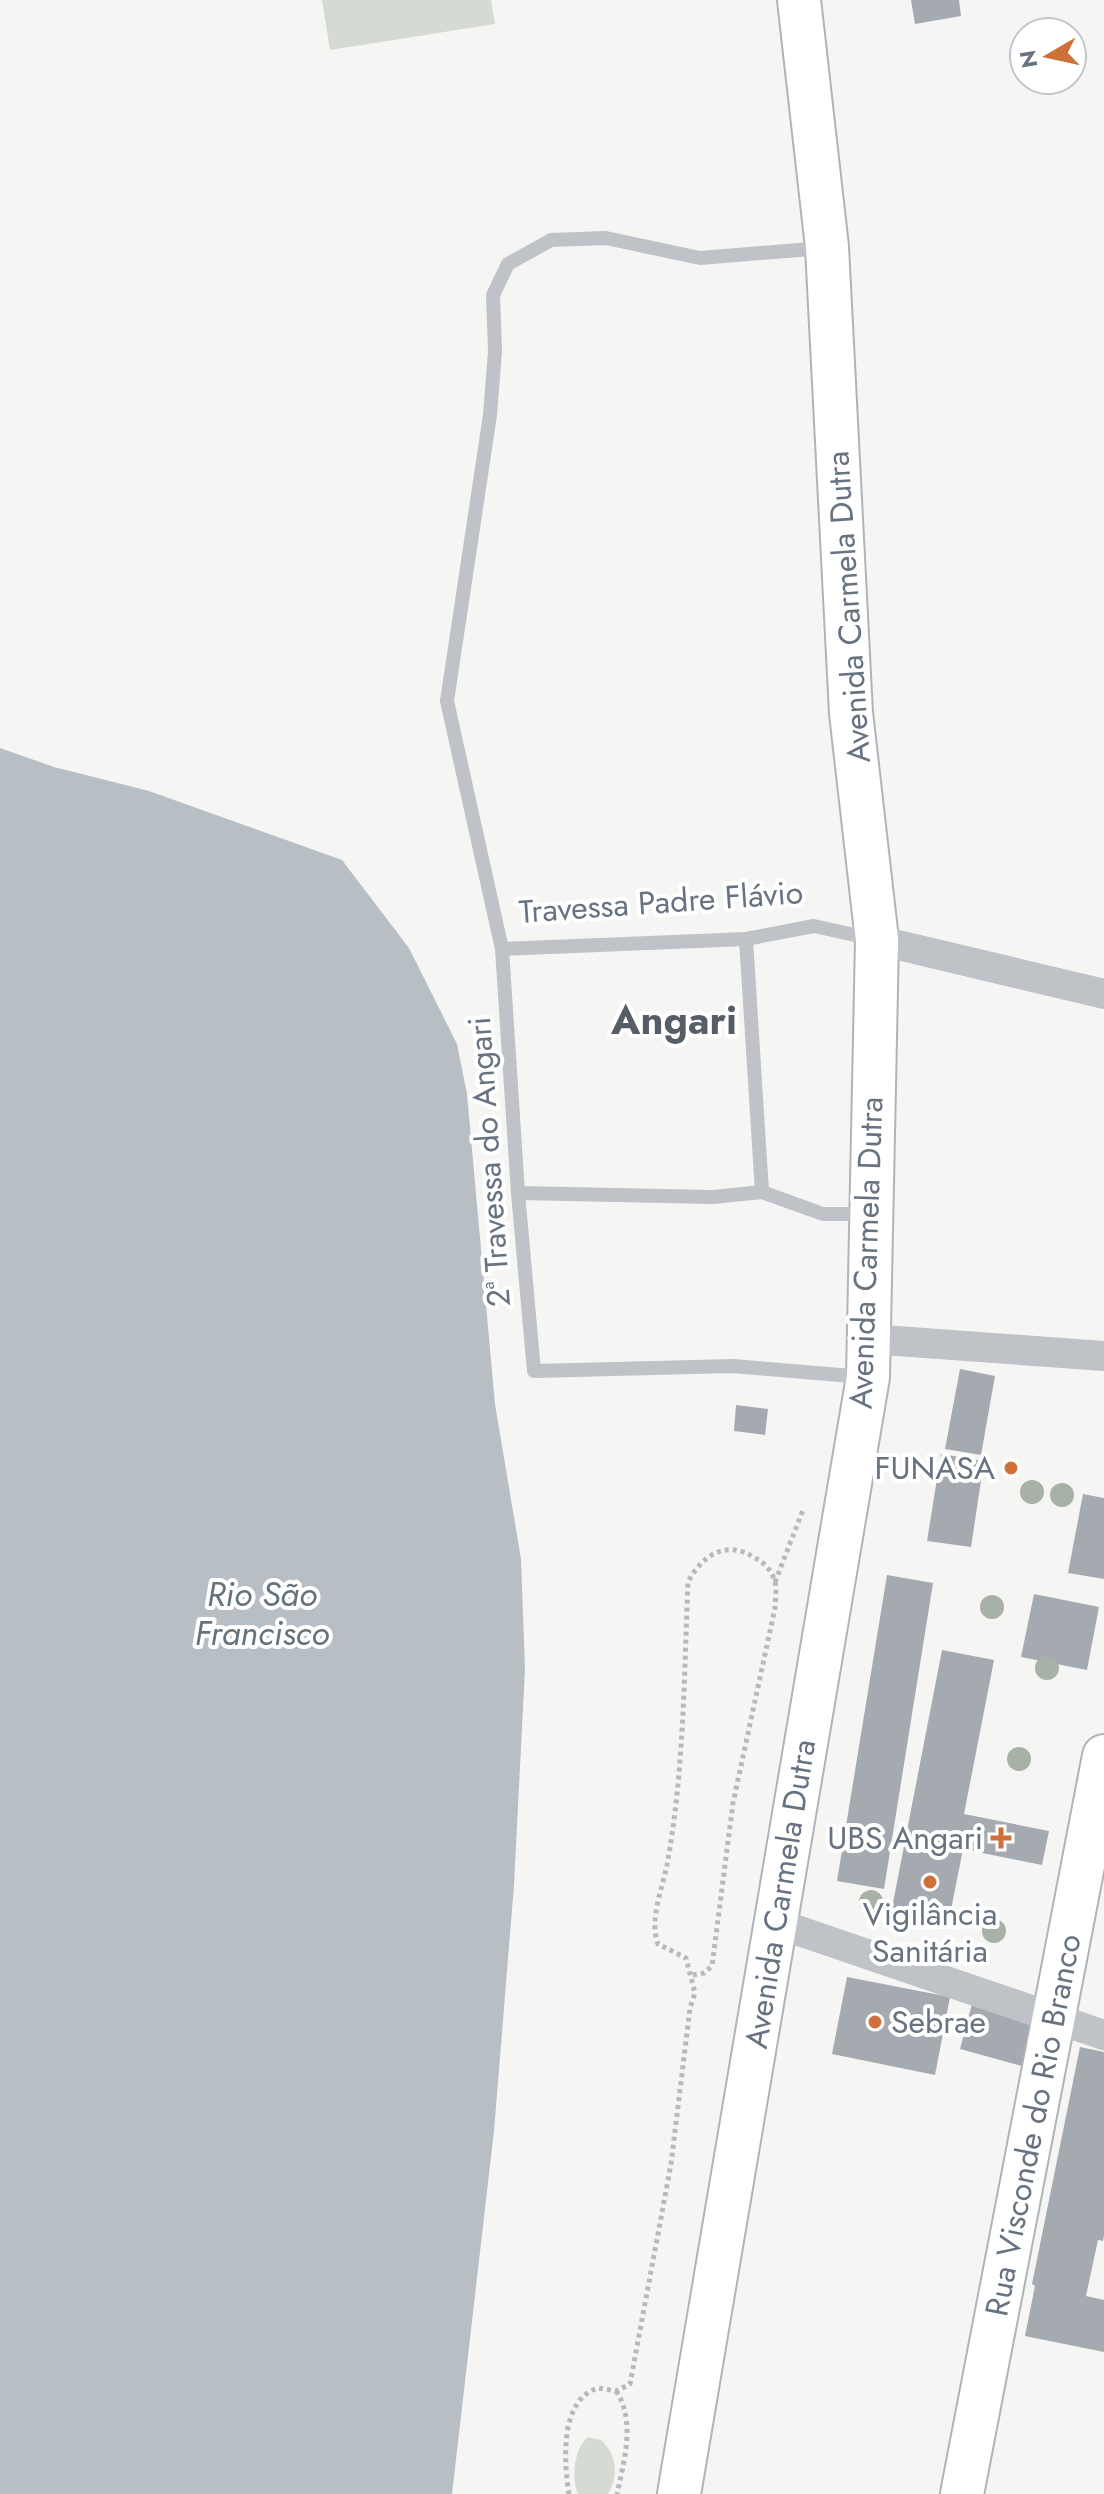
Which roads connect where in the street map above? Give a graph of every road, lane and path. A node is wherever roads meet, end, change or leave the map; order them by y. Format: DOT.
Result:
graph roads {
  1 [pos="799,0"];
  2 [pos="827,247"];
  3 [pos="746,939"];
  4 [pos="877,940"];
  5 [pos="502,949"];
  6 [pos="1104,994"];
  7 [pos="762,1192"];
  8 [pos="518,1193"];
  9 [pos="869,1214"];
  10 [pos="1104,1356"];
  11 [pos="868,1358"];
  12 [pos="808,1498"];
  13 [pos="775,1582"];
  14 [pos="1104,1756"];
  15 [pos="776,1923"];
  16 [pos="693,1975"];
  17 [pos="1054,2018"];
  18 [pos="1104,2035"];
  19 [pos="616,2391"];
  20 [pos="569,2494"];
  21 [pos="617,2494"];
  22 [pos="679,2494"];
  23 [pos="962,2494"];
  1 -- 2 [label="street, Avenida Carmela Dutra"];
  2 -- 4 [label="street, Avenida Carmela Dutra"];
  2 -- 5 [label="lane, 2ª Travessa do Angari"];
  3 -- 4 [label="lane, Travessa Padre Flávio"];
  3 -- 5 [label="lane, Travessa Padre Flávio"];
  3 -- 7 [label="lane"];
  4 -- 6 [label="street, Travessa Padre Flávio"];
  4 -- 9 [label="street, Avenida Carmela Dutra"];
  5 -- 8 [label="lane, 2ª Travessa do Angari"];
  7 -- 8 [label="lane"];
  7 -- 9 [label="lane"];
  8 -- 11 [label="lane, 2ª Travessa do Angari"];
  9 -- 11 [label="street, Avenida Carmela Dutra"];
  10 -- 11 [label="street"];
  11 -- 15 [label="street, Avenida Carmela Dutra"];
  12 -- 13 [label="path"];
  13 -- 16 [label="path"];
  13 -- 16 [label="path"];
  14 -- 17 [label="street, Rua Visconde do Rio Branco"];
  15 -- 17 [label="street"];
  15 -- 22 [label="street, Avenida Carmela Dutra"];
  16 -- 19 [label="path"];
  17 -- 18 [label="street"];
  17 -- 23 [label="street, Rua Visconde do Rio Branco"];
  19 -- 20 [label="path"];
  19 -- 21 [label="path"];
}
